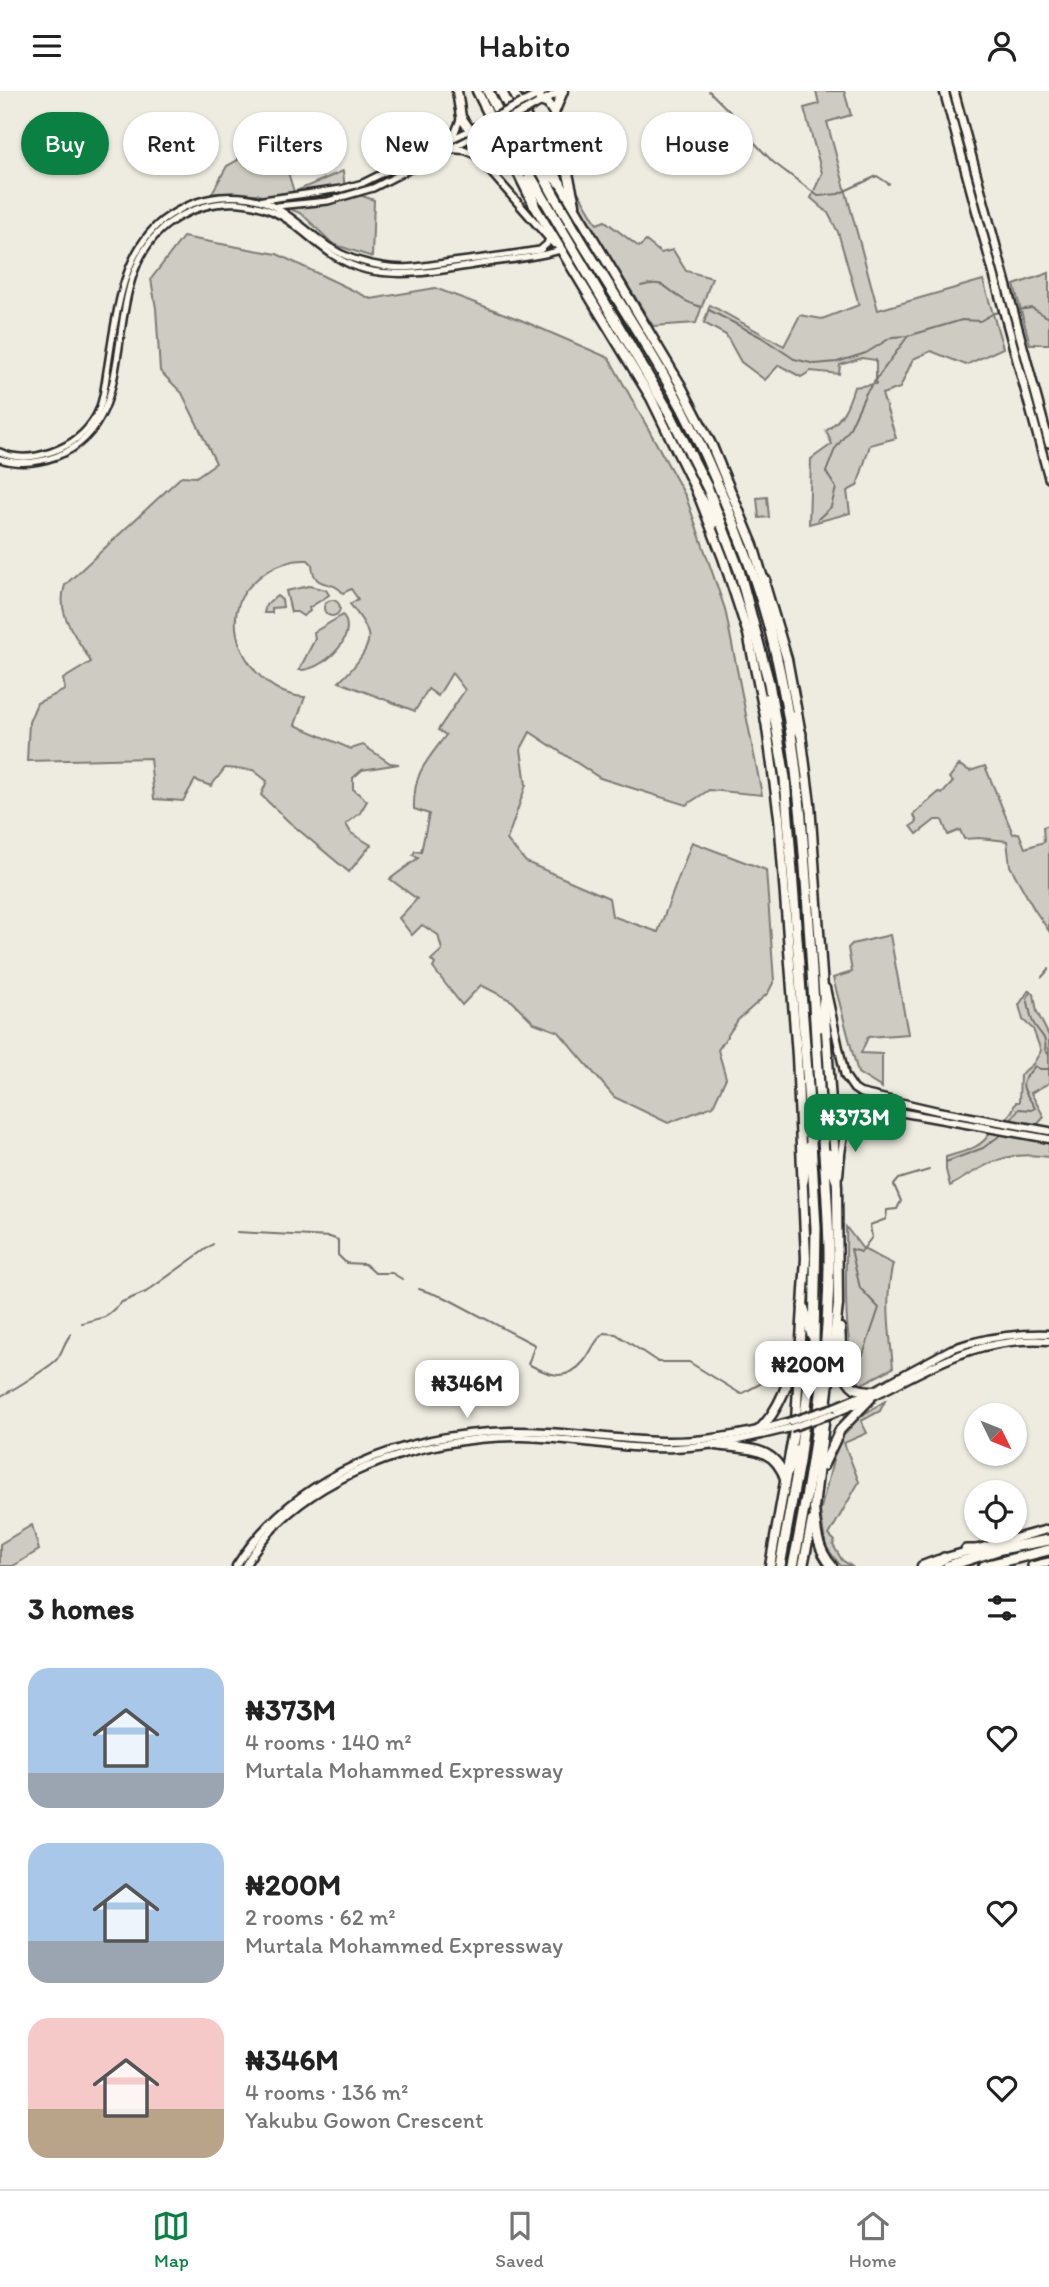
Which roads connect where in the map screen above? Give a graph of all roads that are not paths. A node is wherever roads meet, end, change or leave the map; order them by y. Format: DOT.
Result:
graph roads {
  1 [pos="457,91"];
  2 [pos="477,91"];
  3 [pos="488,91"];
  4 [pos="501,91"];
  5 [pos="513,91"];
  6 [pos="562,91"];
  7 [pos="944,91"];
  8 [pos="954,91"];
  9 [pos="541,94"];
  10 [pos="498,112"];
  11 [pos="508,112"];
  12 [pos="512,112"];
  13 [pos="520,112"];
  14 [pos="554,112"];
  15 [pos="555,112"];
  16 [pos="461,117"];
  17 [pos="467,126"];
  18 [pos="453,137"];
  19 [pos="379,175"];
  20 [pos="399,175"];
  21 [pos="494,175"];
  22 [pos="528,175"];
  23 [pos="530,175"];
  24 [pos="544,175"];
  25 [pos="551,175"];
  26 [pos="569,175"];
  27 [pos="559,183"];
  28 [pos="261,200"];
  29 [pos="250,204"];
  30 [pos="534,205"];
  31 [pos="275,207"];
  32 [pos="267,209"];
  33 [pos="577,210"];
  34 [pos="550,235"];
  35 [pos="561,250"];
  36 [pos="434,267"];
  37 [pos="1049,443"];
  38 [pos="0,453"];
  39 [pos="0,459"];
  40 [pos="1049,478"];
  41 [pos="698,494"];
  42 [pos="725,534"];
  43 [pos="765,580"];
  44 [pos="762,603"];
  45 [pos="769,683"];
  46 [pos="788,709"];
  47 [pos="766,721"];
  48 [pos="801,734"];
  49 [pos="822,976"];
  50 [pos="824,1000"];
  51 [pos="817,1046"];
  52 [pos="938,1114"];
  53 [pos="811,1128"];
  54 [pos="1048,1135"];
  55 [pos="824,1141"];
  56 [pos="803,1181"];
  57 [pos="837,1183"];
  58 [pos="838,1305"];
  59 [pos="803,1307"];
  60 [pos="802,1327"];
  61 [pos="1049,1334"];
  62 [pos="1049,1341"];
  63 [pos="814,1343"];
  64 [pos="833,1357"];
  65 [pos="871,1395"];
  66 [pos="818,1402"];
  67 [pos="790,1424"];
  68 [pos="758,1430"];
  69 [pos="716,1445"];
  70 [pos="793,1471"];
  71 [pos="818,1478"];
  72 [pos="785,1482"];
  73 [pos="814,1508"];
  74 [pos="1049,1529"];
  75 [pos="1049,1540"];
  76 [pos="1002,1549"];
  77 [pos="966,1550"];
  78 [pos="1049,1550"];
  79 [pos="1014,1557"];
  80 [pos="946,1562"];
  81 [pos="1049,1562"];
  82 [pos="236,1566"];
  83 [pos="245,1566"];
  84 [pos="768,1566"];
  85 [pos="780,1566"];
  86 [pos="793,1566"];
  87 [pos="803,1566"];
  88 [pos="832,1566"];
  89 [pos="922,1566"];
  90 [pos="932,1566"];
  91 [pos="984,1566"];
  92 [pos="999,1566"];
  93 [pos="1032,1566"];
  1 -- 16 [label="highway"];
  2 -- 30 [label="highway"];
  3 -- 10 [label="highway"];
  4 -- 12 [label="highway"];
  5 -- 27 [label="highway"];
  6 -- 9 [label="main road"];
  6 -- 15 [label="highway"];
  7 -- 40 [label="main road"];
  8 -- 37 [label="main road"];
  9 -- 11 [label="main road, bridge"];
  9 -- 13 [label="main road, bridge"];
  9 -- 14 [label="highway"];
  16 -- 17 [label="highway"];
  16 -- 18 [label="street"];
  19 -- 28 [label="street"];
  20 -- 31 [label="street"];
  21 -- 34 [label="main road"];
  22 -- 30 [label="highway"];
  23 -- 42 [label="highway"];
  24 -- 44 [label="highway"];
  25 -- 27 [label="highway"];
  26 -- 33 [label="highway"];
  27 -- 33 [label="highway"];
  28 -- 29 [label="street"];
  28 -- 31 [label="street"];
  28 -- 38 [label="street"];
  29 -- 32 [label="street"];
  29 -- 39 [label="street"];
  30 -- 34 [label="highway"];
  31 -- 32 [label="street"];
  31 -- 36 [label="street"];
  32 -- 36 [label="street"];
  33 -- 43 [label="highway"];
  34 -- 35 [label="highway"];
  34 -- 36 [label="street"];
  35 -- 36 [label="street"];
  35 -- 41 [label="highway"];
  41 -- 42 [label="highway"];
  41 -- 47 [label="highway"];
  42 -- 45 [label="highway"];
  43 -- 44 [label="highway"];
  43 -- 48 [label="highway"];
  44 -- 46 [label="highway"];
  45 -- 47 [label="highway"];
  45 -- 53 [label="highway"];
  46 -- 48 [label="highway"];
  46 -- 51 [label="highway"];
  47 -- 56 [label="highway"];
  48 -- 49 [label="highway"];
  49 -- 50 [label="highway"];
  49 -- 52 [label="main road"];
  50 -- 51 [label="highway"];
  50 -- 57 [label="highway"];
  51 -- 55 [label="highway"];
  52 -- 54 [label="main road"];
  52 -- 57 [label="main road"];
  53 -- 56 [label="highway"];
  53 -- 63 [label="highway"];
  55 -- 57 [label="highway"];
  55 -- 66 [label="highway"];
  56 -- 59 [label="highway"];
  57 -- 58 [label="highway"];
  58 -- 64 [label="highway"];
  58 -- 65 [label="highway"];
  59 -- 60 [label="highway"];
  59 -- 63 [label="highway"];
  60 -- 68 [label="highway"];
  60 -- 70 [label="highway"];
  61 -- 65 [label="main road"];
  62 -- 65 [label="main road"];
  63 -- 70 [label="highway"];
  64 -- 66 [label="highway"];
  64 -- 71 [label="highway"];
  65 -- 67 [label="main road, bridge"];
  65 -- 71 [label="highway"];
  66 -- 86 [label="highway"];
  67 -- 68 [label="main road"];
  67 -- 69 [label="main road"];
  68 -- 82 [label="main road"];
  69 -- 72 [label="highway"];
  69 -- 83 [label="main road"];
  70 -- 72 [label="highway"];
  70 -- 85 [label="highway"];
  71 -- 73 [label="highway"];
  72 -- 84 [label="highway"];
  73 -- 87 [label="highway"];
  73 -- 88 [label="highway"];
  74 -- 77 [label="main road"];
  75 -- 76 [label="highway"];
  76 -- 77 [label="highway"];
  76 -- 80 [label="highway"];
  77 -- 80 [label="main road"];
  78 -- 79 [label="highway"];
  79 -- 91 [label="highway"];
  79 -- 92 [label="highway"];
  80 -- 89 [label="highway"];
  80 -- 90 [label="highway"];
  81 -- 93 [label="main road"];
}
